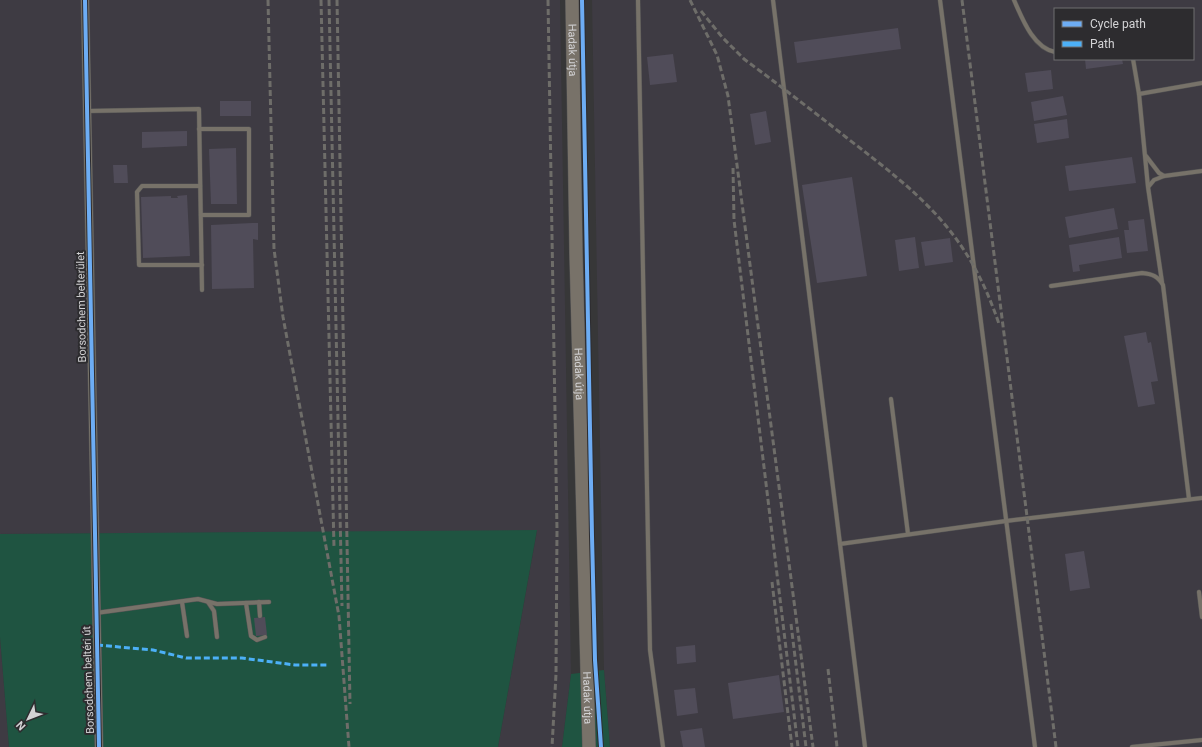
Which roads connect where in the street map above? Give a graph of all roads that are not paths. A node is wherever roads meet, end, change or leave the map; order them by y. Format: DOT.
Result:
graph roads {
  1 [pos="85,0"];
  2 [pos="572,0"];
  3 [pos="638,0"];
  4 [pos="773,0"];
  5 [pos="1014,0"];
  6 [pos="940,1"];
  7 [pos="1054,52"];
  8 [pos="1133,60"];
  9 [pos="1202,83"];
  10 [pos="1139,94"];
  11 [pos="87,111"];
  12 [pos="199,129"];
  13 [pos="1145,156"];
  14 [pos="1202,171"];
  15 [pos="1164,176"];
  16 [pos="200,186"];
  17 [pos="1148,187"];
  18 [pos="201,215"];
  19 [pos="202,264"];
  20 [pos="1162,285"];
  21 [pos="1051,286"];
  22 [pos="202,290"];
  23 [pos="891,400"];
  24 [pos="1202,498"];
  25 [pos="1189,499"];
  26 [pos="1006,521"];
  27 [pos="908,534"];
  28 [pos="840,544"];
  29 [pos="1199,592"];
  30 [pos="207,601"];
  31 [pos="182,602"];
  32 [pos="259,602"];
  33 [pos="269,602"];
  34 [pos="246,603"];
  35 [pos="96,613"];
  36 [pos="260,616"];
  37 [pos="1202,617"];
  38 [pos="187,636"];
  39 [pos="217,637"];
  40 [pos="265,637"];
  41 [pos="1202,740"];
  42 [pos="99,747"];
  43 [pos="588,747"];
  44 [pos="663,747"];
  45 [pos="865,747"];
  46 [pos="1035,747"];
  47 [pos="1132,747"];
  1 -- 11 [label="street, Borsodchem belterület"];
  2 -- 43 [label="main road, Hadak útja"];
  3 -- 44 [label="lane"];
  4 -- 28 [label="lane"];
  5 -- 7 [label="lane"];
  6 -- 26 [label="lane"];
  8 -- 10 [label="lane"];
  9 -- 10 [label="lane"];
  10 -- 13 [label="lane"];
  11 -- 12 [label="lane"];
  11 -- 35 [label="street, Borsodchem belterület"];
  12 -- 16 [label="lane"];
  12 -- 18 [label="lane"];
  13 -- 15 [label="lane"];
  13 -- 17 [label="lane"];
  14 -- 15 [label="lane"];
  15 -- 17 [label="lane"];
  16 -- 18 [label="lane"];
  16 -- 19 [label="lane"];
  17 -- 20 [label="lane"];
  18 -- 19 [label="lane"];
  19 -- 22 [label="lane"];
  20 -- 21 [label="lane"];
  20 -- 25 [label="lane"];
  23 -- 27 [label="lane"];
  24 -- 25 [label="lane"];
  25 -- 26 [label="lane"];
  26 -- 27 [label="lane"];
  26 -- 46 [label="lane"];
  27 -- 28 [label="lane"];
  28 -- 45 [label="lane"];
  29 -- 37 [label="lane"];
  30 -- 31 [label="lane"];
  30 -- 34 [label="lane"];
  30 -- 39 [label="lane"];
  31 -- 35 [label="lane"];
  31 -- 38 [label="lane"];
  32 -- 33 [label="lane"];
  32 -- 34 [label="lane"];
  32 -- 36 [label="lane"];
  34 -- 40 [label="lane"];
  35 -- 42 [label="street, Borsodchem beltéri út"];
  41 -- 47 [label="lane"];
}
